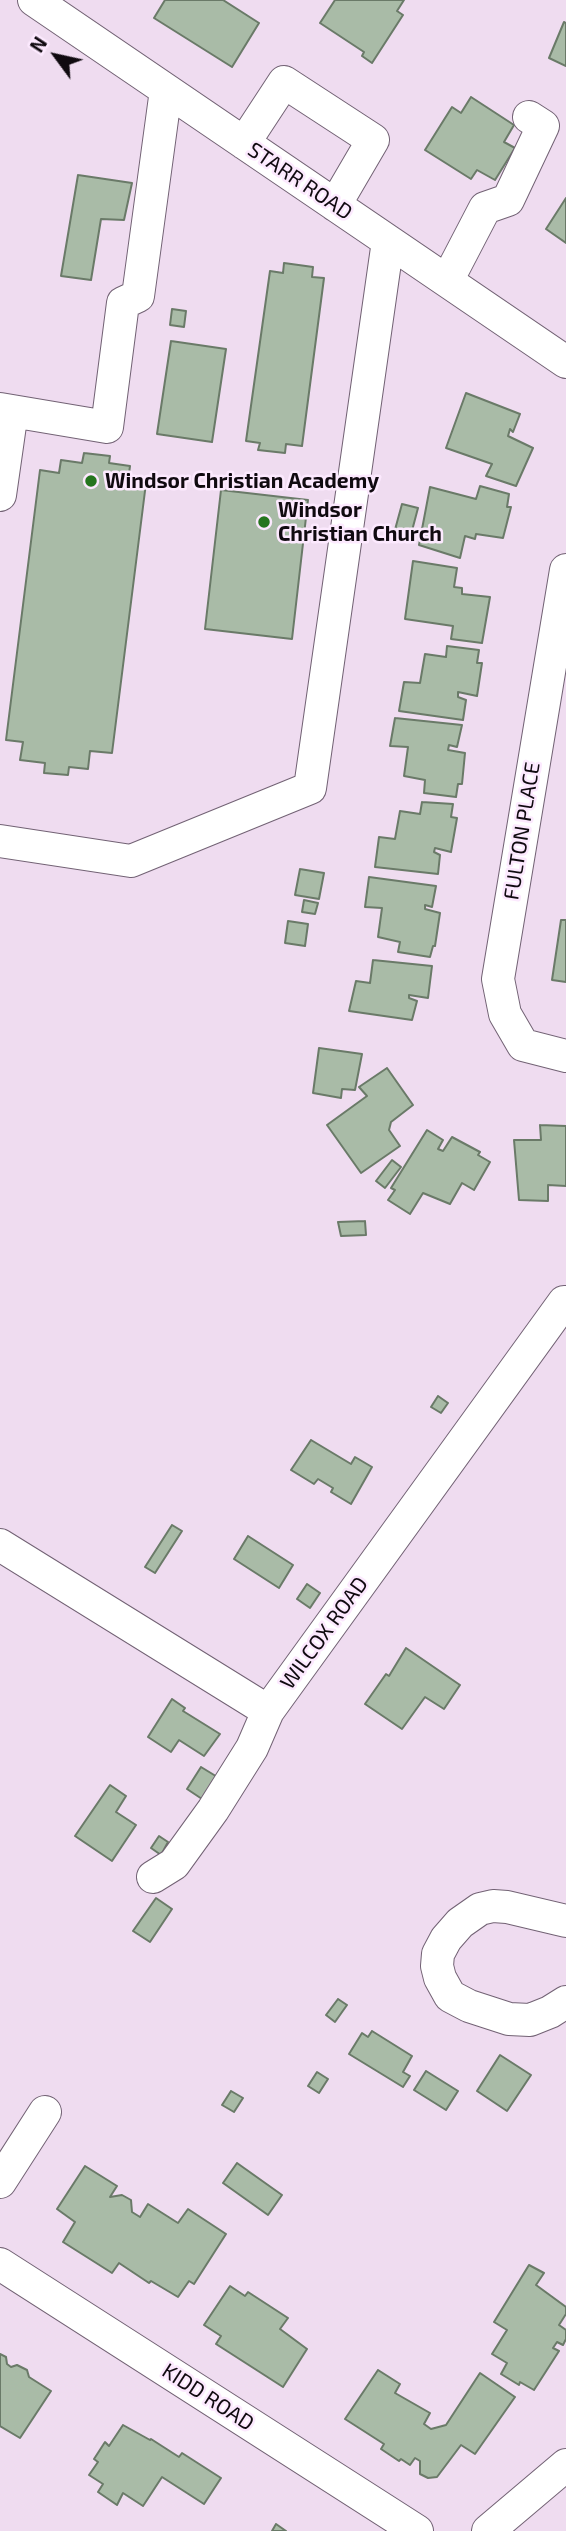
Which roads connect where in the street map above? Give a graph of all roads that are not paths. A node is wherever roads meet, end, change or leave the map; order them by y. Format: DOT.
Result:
graph roads {
  1 [pos="34,0"];
  2 [pos="166,90"];
  3 [pos="529,117"];
  4 [pos="244,143"];
  5 [pos="335,205"];
  6 [pos="388,242"];
  7 [pos="447,281"];
  8 [pos="566,362"];
  9 [pos="6,410"];
  10 [pos="0,495"];
  11 [pos="566,570"];
  12 [pos="0,841"];
  13 [pos="566,1056"];
  14 [pos="566,1302"];
  15 [pos="0,1545"];
  16 [pos="268,1710"];
  17 [pos="153,1877"];
  18 [pos="566,1921"];
  19 [pos="566,2002"];
  20 [pos="45,2112"];
  21 [pos="0,2182"];
  22 [pos="0,2264"];
  23 [pos="566,2465"];
  24 [pos="417,2531"];
  25 [pos="488,2531"];
  1 -- 2 [label="street, STARR ROAD"];
  2 -- 4 [label="street, STARR ROAD"];
  2 -- 9 [label="street"];
  3 -- 7 [label="street"];
  4 -- 5 [label="street, STARR ROAD"];
  4 -- 5 [label="street"];
  5 -- 6 [label="street, STARR ROAD"];
  6 -- 7 [label="street, STARR ROAD"];
  6 -- 12 [label="street"];
  7 -- 8 [label="street, STARR ROAD"];
  9 -- 10 [label="street"];
  11 -- 13 [label="street, FULTON PLACE"];
  14 -- 16 [label="street, WILCOX ROAD"];
  15 -- 16 [label="street, WILCOX ROAD"];
  16 -- 17 [label="street"];
  18 -- 19 [label="street"];
  20 -- 21 [label="street"];
  22 -- 24 [label="street, KIDD ROAD"];
  23 -- 25 [label="street"];
}
